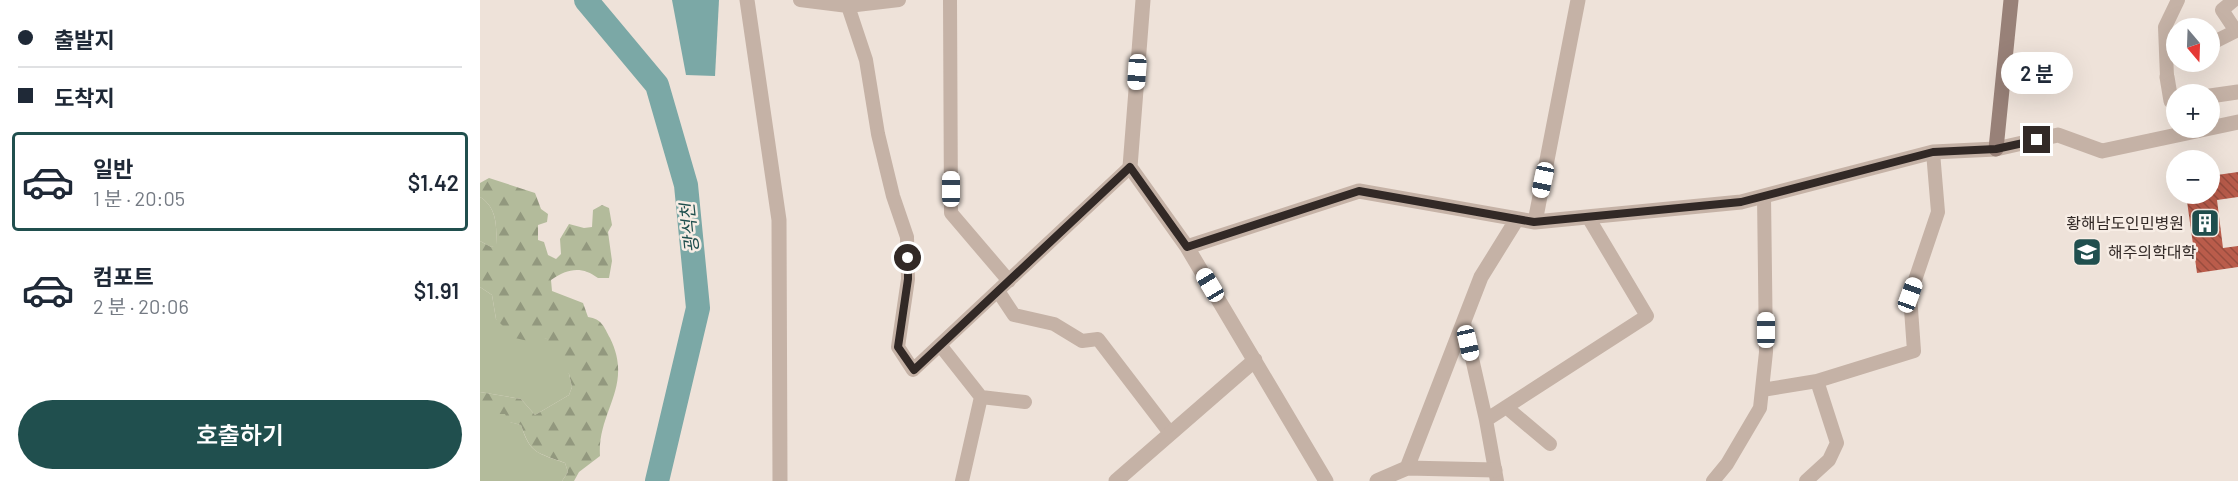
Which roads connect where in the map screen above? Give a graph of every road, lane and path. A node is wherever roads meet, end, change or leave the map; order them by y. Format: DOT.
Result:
graph roads {
  1 [pos="747,0"];
  2 [pos="800,0"];
  3 [pos="899,0"];
  4 [pos="950,0"];
  5 [pos="1143,0"];
  6 [pos="1578,0"];
  7 [pos="2011,0"];
  8 [pos="2178,0"];
  9 [pos="2234,0"];
  10 [pos="848,6"];
  11 [pos="2169,18"];
  12 [pos="2220,39"];
  13 [pos="2168,72"];
  14 [pos="2167,77"];
  15 [pos="2168,84"];
  16 [pos="2238,92"];
  17 [pos="2220,95"];
  18 [pos="2238,122"];
  19 [pos="1996,149"];
  20 [pos="1933,152"];
  21 [pos="1130,167"];
  22 [pos="1764,196"];
  23 [pos="1588,217"];
  24 [pos="1517,219"];
  25 [pos="1534,222"];
  26 [pos="1187,247"];
  27 [pos="1009,280"];
  28 [pos="998,291"];
  29 [pos="1464,323"];
  30 [pos="940,345"];
  31 [pos="1255,360"];
  32 [pos="1817,381"];
  33 [pos="1762,390"];
  34 [pos="981,397"];
  35 [pos="1025,402"];
  36 [pos="1506,407"];
  37 [pos="1486,420"];
  38 [pos="1170,434"];
  39 [pos="1550,444"];
  40 [pos="1407,468"];
  41 [pos="1496,476"];
  42 [pos="780,481"];
  43 [pos="962,481"];
  44 [pos="1116,481"];
  45 [pos="1326,481"];
  46 [pos="1377,481"];
  47 [pos="1713,481"];
  48 [pos="1806,481"];
  1 -- 42 [label="street"];
  2 -- 10 [label="street"];
  3 -- 10 [label="street"];
  4 -- 27 [label="street"];
  5 -- 21 [label="street"];
  6 -- 25 [label="street"];
  7 -- 19 [label="main road"];
  8 -- 11 [label="street"];
  9 -- 12 [label="street"];
  10 -- 30 [label="street"];
  13 -- 14 [label="street"];
  14 -- 15 [label="street"];
  16 -- 17 [label="street"];
  18 -- 19 [label="street"];
  19 -- 20 [label="street"];
  20 -- 22 [label="street"];
  20 -- 32 [label="street"];
  21 -- 26 [label="street"];
  21 -- 27 [label="street"];
  22 -- 23 [label="street"];
  22 -- 33 [label="street"];
  23 -- 25 [label="street"];
  23 -- 36 [label="street"];
  24 -- 25 [label="street"];
  24 -- 26 [label="street"];
  24 -- 29 [label="street"];
  26 -- 31 [label="street"];
  27 -- 28 [label="street"];
  28 -- 30 [label="street"];
  28 -- 38 [label="street"];
  29 -- 37 [label="street"];
  29 -- 40 [label="street"];
  30 -- 34 [label="street"];
  31 -- 38 [label="street"];
  31 -- 45 [label="street"];
  32 -- 33 [label="street"];
  32 -- 48 [label="street"];
  33 -- 47 [label="street"];
  34 -- 35 [label="street"];
  34 -- 43 [label="street"];
  36 -- 37 [label="street"];
  36 -- 39 [label="street"];
  37 -- 41 [label="street"];
  38 -- 44 [label="street"];
  40 -- 41 [label="street"];
  40 -- 46 [label="street"];
}
